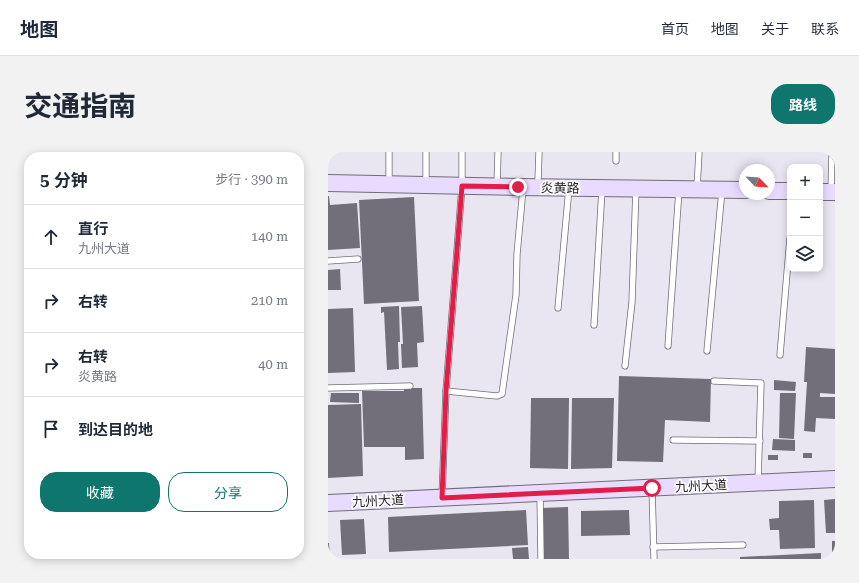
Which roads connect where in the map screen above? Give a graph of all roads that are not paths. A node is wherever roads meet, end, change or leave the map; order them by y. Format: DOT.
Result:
graph roads {
  1 [pos="389,152"];
  2 [pos="426,152"];
  3 [pos="462,152"];
  4 [pos="498,152"];
  5 [pos="539,152"];
  6 [pos="616,152"];
  7 [pos="699,152"];
  8 [pos="832,153"];
  9 [pos="616,161"];
  10 [pos="538,181"];
  11 [pos="328,183"];
  12 [pos="389,184"];
  13 [pos="426,185"];
  14 [pos="462,186"];
  15 [pos="497,187"];
  16 [pos="523,187"];
  17 [pos="570,188"];
  18 [pos="602,188"];
  19 [pos="636,189"];
  20 [pos="679,190"];
  21 [pos="697,190"];
  22 [pos="722,190"];
  23 [pos="739,190"];
  24 [pos="775,191"];
  25 [pos="787,191"];
  26 [pos="829,192"];
  27 [pos="358,259"];
  28 [pos="328,261"];
  29 [pos="787,272"];
  30 [pos="558,308"];
  31 [pos="594,325"];
  32 [pos="668,346"];
  33 [pos="707,351"];
  34 [pos="780,355"];
  35 [pos="625,366"];
  36 [pos="714,381"];
  37 [pos="410,386"];
  38 [pos="328,388"];
  39 [pos="446,391"];
  40 [pos="673,440"];
  41 [pos="760,441"];
  42 [pos="835,479"];
  43 [pos="758,483"];
  44 [pos="652,488"];
  45 [pos="540,493"];
  46 [pos="442,498"];
  47 [pos="328,503"];
  48 [pos="743,545"];
  49 [pos="653,547"];
  50 [pos="541,559"];
  51 [pos="654,559"];
  1 -- 12 [label="lane"];
  2 -- 13 [label="lane"];
  3 -- 14 [label="lane"];
  4 -- 15 [label="lane"];
  5 -- 10 [label="lane"];
  6 -- 9 [label="lane"];
  7 -- 21 [label="lane"];
  8 -- 26 [label="lane"];
  11 -- 12 [label="street, 炎黄路"];
  12 -- 13 [label="street, 炎黄路"];
  13 -- 14 [label="street, 炎黄路"];
  14 -- 15 [label="street, 炎黄路"];
  14 -- 39 [label="lane"];
  15 -- 16 [label="street, 炎黄路"];
  16 -- 17 [label="street, 炎黄路"];
  16 -- 39 [label="lane"];
  17 -- 18 [label="street, 炎黄路"];
  17 -- 30 [label="lane"];
  18 -- 19 [label="street, 炎黄路"];
  18 -- 31 [label="lane"];
  19 -- 20 [label="street, 炎黄路"];
  19 -- 35 [label="lane"];
  20 -- 21 [label="street, 炎黄路"];
  20 -- 32 [label="lane"];
  21 -- 22 [label="street, 炎黄路"];
  22 -- 23 [label="street, 炎黄路"];
  22 -- 33 [label="lane"];
  24 -- 25 [label="street"];
  27 -- 28 [label="lane"];
  29 -- 34 [label="lane"];
  36 -- 41 [label="lane"];
  37 -- 38 [label="lane"];
  39 -- 46 [label="lane"];
  40 -- 41 [label="lane"];
  41 -- 43 [label="lane"];
  42 -- 43 [label="street, 九州大道"];
  43 -- 44 [label="street, 九州大道"];
  44 -- 45 [label="street, 九州大道"];
  44 -- 49 [label="lane"];
  45 -- 46 [label="street, 九州大道"];
  45 -- 50 [label="lane"];
  46 -- 47 [label="street, 九州大道"];
  48 -- 49 [label="lane"];
  49 -- 51 [label="lane"];
}
